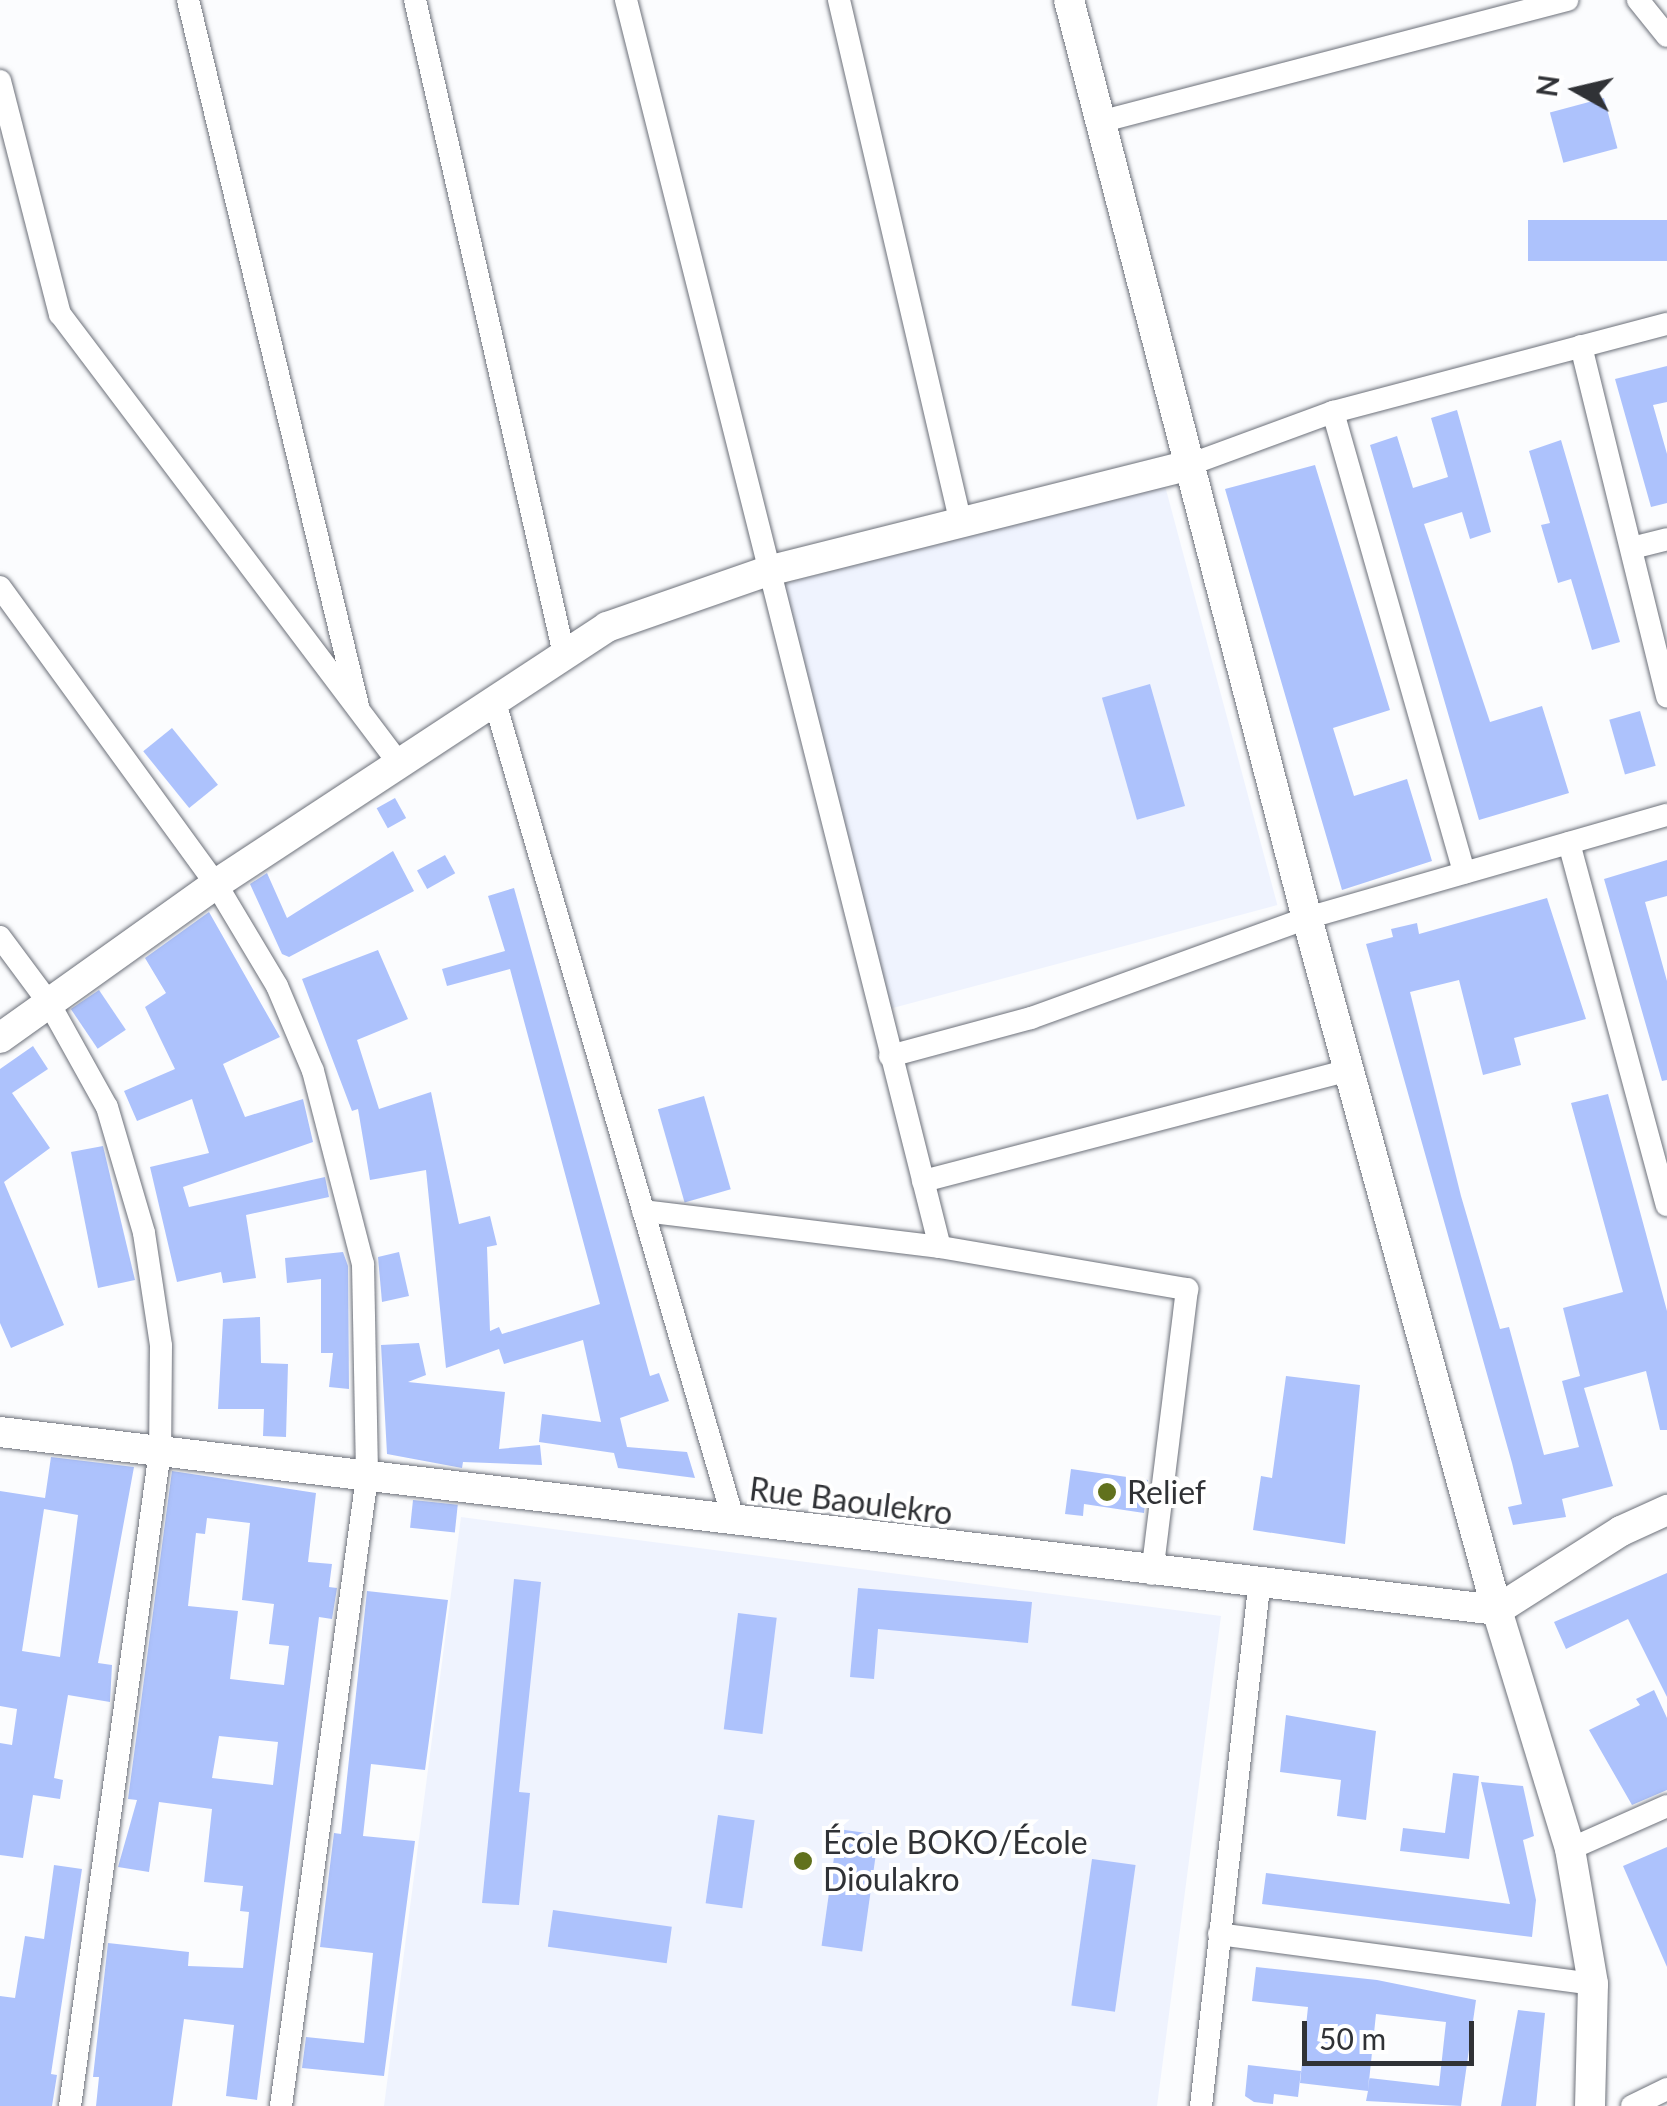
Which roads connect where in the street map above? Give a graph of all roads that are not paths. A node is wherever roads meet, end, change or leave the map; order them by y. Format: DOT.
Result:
graph roads {
  1 [pos="415,0"];
  2 [pos="626,0"];
  3 [pos="840,0"];
  4 [pos="1070,0"];
  5 [pos="1567,0"];
  6 [pos="1638,0"];
  7 [pos="197,2"];
  8 [pos="1667,36"];
  9 [pos="0,81"];
  10 [pos="1098,122"];
  11 [pos="1667,324"];
  12 [pos="1581,346"];
  13 [pos="1333,412"];
  14 [pos="1186,466"];
  15 [pos="961,524"];
  16 [pos="1667,539"];
  17 [pos="1632,548"];
  18 [pos="768,571"];
  19 [pos="0,587"];
  20 [pos="564,654"];
  21 [pos="1667,697"];
  22 [pos="494,700"];
  23 [pos="361,719"];
  24 [pos="398,762"];
  25 [pos="1667,815"];
  26 [pos="1568,843"];
  27 [pos="1464,873"];
  28 [pos="216,884"];
  29 [pos="1307,918"];
  30 [pos="0,937"];
  31 [pos="49,1003"];
  32 [pos="0,1038"];
  33 [pos="890,1056"];
  34 [pos="1350,1070"];
  35 [pos="923,1181"];
  36 [pos="1667,1206"];
  37 [pos="643,1210"];
  38 [pos="940,1248"];
  39 [pos="0,1432"];
  40 [pos="160,1451"];
  41 [pos="367,1477"];
  42 [pos="1667,1510"];
  43 [pos="734,1522"];
  44 [pos="1152,1574"];
  45 [pos="1259,1587"];
  46 [pos="1497,1610"];
  47 [pos="1667,1806"];
  48 [pos="1570,1849"];
  49 [pos="1219,1934"];
  50 [pos="1593,1984"];
  51 [pos="1667,2089"];
  52 [pos="70,2106"];
  53 [pos="281,2106"];
  54 [pos="1201,2106"];
  55 [pos="1590,2106"];
  56 [pos="1632,2106"];
  1 -- 20 [label="street"];
  2 -- 18 [label="street"];
  3 -- 15 [label="street"];
  4 -- 10 [label="street"];
  5 -- 10 [label="street"];
  6 -- 8 [label="street"];
  7 -- 23 [label="street"];
  9 -- 23 [label="street"];
  10 -- 14 [label="street"];
  11 -- 12 [label="street"];
  12 -- 13 [label="street"];
  12 -- 17 [label="street"];
  13 -- 14 [label="street"];
  13 -- 27 [label="street"];
  14 -- 15 [label="street"];
  14 -- 29 [label="street"];
  15 -- 18 [label="street"];
  16 -- 17 [label="street"];
  17 -- 21 [label="street"];
  18 -- 20 [label="street"];
  18 -- 33 [label="street"];
  19 -- 28 [label="street"];
  20 -- 22 [label="street"];
  22 -- 24 [label="street"];
  22 -- 37 [label="street"];
  23 -- 24 [label="street"];
  24 -- 28 [label="street"];
  25 -- 26 [label="street"];
  26 -- 27 [label="street"];
  26 -- 36 [label="street"];
  27 -- 29 [label="street"];
  28 -- 31 [label="street"];
  28 -- 41 [label="street"];
  29 -- 33 [label="street"];
  29 -- 34 [label="street"];
  30 -- 31 [label="street"];
  31 -- 32 [label="street"];
  31 -- 40 [label="street"];
  33 -- 35 [label="street"];
  34 -- 35 [label="street"];
  34 -- 46 [label="street"];
  35 -- 38 [label="street"];
  37 -- 38 [label="street"];
  37 -- 43 [label="street"];
  38 -- 44 [label="street"];
  39 -- 40 [label="street, Rue Baoulekro"];
  40 -- 41 [label="street, Rue Baoulekro"];
  40 -- 52 [label="street"];
  41 -- 43 [label="street, Rue Baoulekro"];
  41 -- 53 [label="street"];
  42 -- 46 [label="street"];
  43 -- 44 [label="street, Rue Baoulekro"];
  44 -- 45 [label="street, Rue Baoulekro"];
  45 -- 46 [label="street, Rue Baoulekro"];
  45 -- 49 [label="street"];
  46 -- 48 [label="street"];
  47 -- 48 [label="street"];
  48 -- 50 [label="street"];
  49 -- 50 [label="street"];
  49 -- 54 [label="street"];
  50 -- 55 [label="street"];
  51 -- 56 [label="street"];
}
